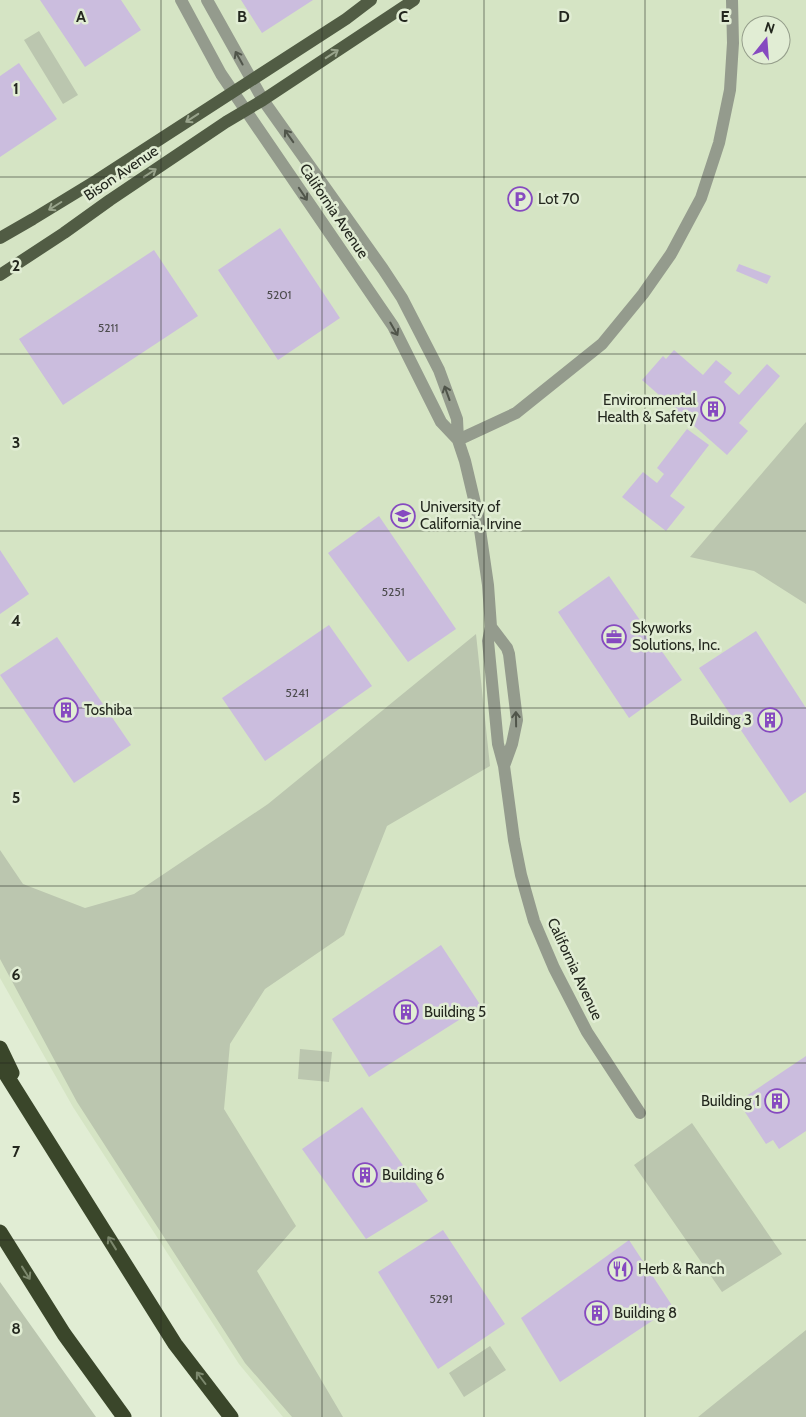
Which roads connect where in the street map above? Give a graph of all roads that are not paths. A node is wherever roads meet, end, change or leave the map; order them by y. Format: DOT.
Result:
graph roads {
  1 [pos="181,0"];
  2 [pos="207,0"];
  3 [pos="371,0"];
  4 [pos="414,0"];
  5 [pos="732,0"];
  6 [pos="251,80"];
  7 [pos="233,91"];
  8 [pos="263,100"];
  9 [pos="245,111"];
  10 [pos="0,238"];
  11 [pos="0,276"];
  12 [pos="458,440"];
  13 [pos="491,627"];
  14 [pos="504,766"];
  15 [pos="0,1048"];
  16 [pos="0,1065"];
  17 [pos="640,1113"];
  18 [pos="33,1117"];
  19 [pos="0,1232"];
  20 [pos="124,1417"];
  21 [pos="231,1417"];
  1 -- 7 [label="street, California Avenue"];
  6 -- 2 [label="street, California Avenue, one-way"];
  3 -- 6 [label="main road, Bison Avenue"];
  8 -- 4 [label="main road, Bison Avenue, one-way"];
  5 -- 12 [label="street"];
  6 -- 7 [label="main road, Bison Avenue"];
  6 -- 8 [label="street, California Avenue"];
  7 -- 9 [label="street, California Avenue"];
  7 -- 10 [label="main road, Bison Avenue, one-way"];
  8 -- 9 [label="main road, Bison Avenue"];
  12 -- 8 [label="street, California Avenue, one-way"];
  11 -- 9 [label="main road, Bison Avenue, one-way"];
  9 -- 12 [label="street, California Avenue, one-way"];
  12 -- 13 [label="street, California Avenue"];
  13 -- 14 [label="street, California Avenue"];
  14 -- 13 [label="street, California Avenue, one-way"];
  14 -- 17 [label="street, California Avenue"];
  15 -- 18 [label="highway"];
  16 -- 18 [label="highway"];
  21 -- 18 [label="highway, one-way"];
  19 -- 20 [label="highway, one-way"];
}
